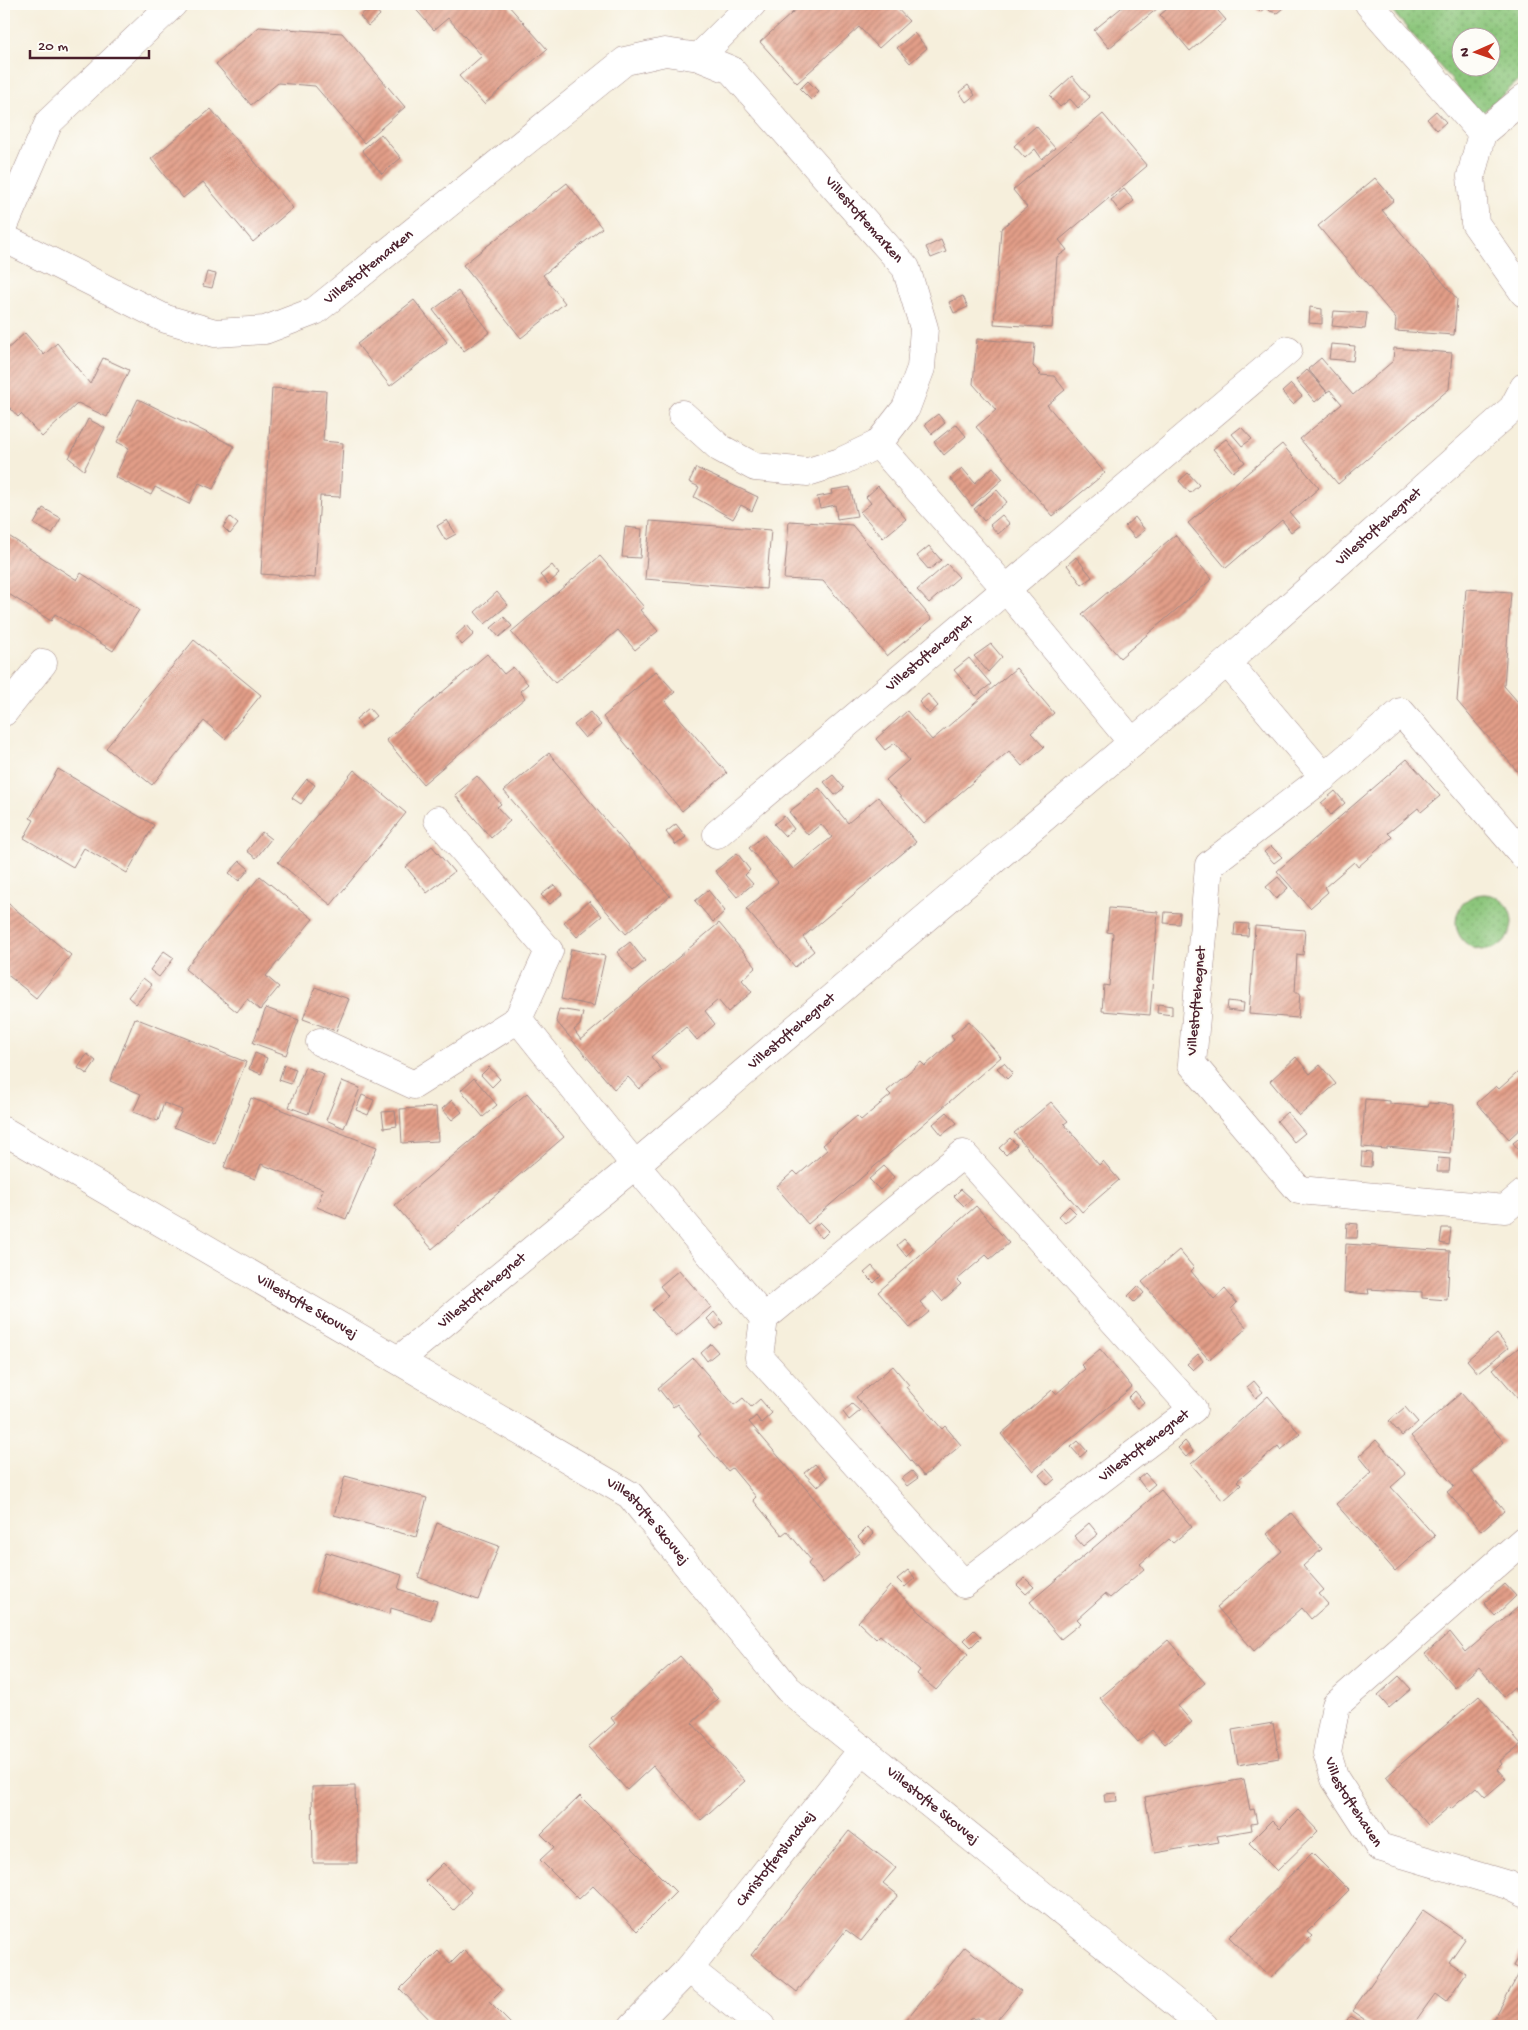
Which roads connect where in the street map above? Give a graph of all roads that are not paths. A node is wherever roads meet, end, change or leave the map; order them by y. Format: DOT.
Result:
graph roads {
  1 [pos="173,4"];
  2 [pos="752,4"];
  3 [pos="1369,4"];
  4 [pos="699,57"];
  5 [pos="1524,98"];
  6 [pos="1482,133"];
  7 [pos="4,226"];
  8 [pos="4,238"];
  9 [pos="1524,292"];
  10 [pos="1288,350"];
  11 [pos="1524,387"];
  12 [pos="682,414"];
  13 [pos="878,444"];
  14 [pos="1006,589"];
  15 [pos="1227,662"];
  16 [pos="43,663"];
  17 [pos="4,712"];
  18 [pos="1132,742"];
  19 [pos="1324,777"];
  20 [pos="438,820"];
  21 [pos="717,834"];
  22 [pos="1524,856"];
  23 [pos="518,1019"];
  24 [pos="320,1042"];
  25 [pos="4,1132"];
  26 [pos="635,1165"];
  27 [pos="1524,1193"];
  28 [pos="764,1318"];
  29 [pos="399,1360"];
  30 [pos="1524,1540"];
  31 [pos="863,1749"];
  32 [pos="1524,1893"];
  33 [pos="689,1969"];
  34 [pos="633,2026"];
  35 [pos="761,2026"];
  36 [pos="1204,2026"];
  1 -- 7 [label="street"];
  2 -- 4 [label="street"];
  3 -- 6 [label="street"];
  4 -- 8 [label="street, Villestoftemarken"];
  4 -- 13 [label="street, Villestoftemarken"];
  5 -- 6 [label="street"];
  6 -- 9 [label="street"];
  10 -- 14 [label="street, Villestoftehegnet"];
  11 -- 15 [label="street, Villestoftehegnet"];
  12 -- 13 [label="street, Villestoftemarken"];
  13 -- 14 [label="street"];
  14 -- 18 [label="street"];
  14 -- 21 [label="street, Villestoftehegnet"];
  15 -- 18 [label="street, Villestoftehegnet"];
  15 -- 19 [label="street"];
  16 -- 17 [label="street"];
  18 -- 26 [label="street, Villestoftehegnet"];
  19 -- 22 [label="street, Villestoftehegnet"];
  19 -- 27 [label="street, Villestoftehegnet"];
  20 -- 23 [label="street"];
  23 -- 24 [label="street"];
  23 -- 26 [label="street"];
  25 -- 29 [label="street, Villestofte Skovvej"];
  26 -- 28 [label="street"];
  26 -- 29 [label="street, Villestoftehegnet"];
  28 -- 28 [label="street, Villestoftehegnet"];
  29 -- 31 [label="street, Villestofte Skovvej"];
  30 -- 32 [label="street, Villestoftehaven"];
  31 -- 33 [label="street, Christofferslundvej"];
  31 -- 36 [label="street, Villestofte Skovvej"];
  33 -- 34 [label="street, Christofferslundvej"];
  33 -- 35 [label="street"];
}
